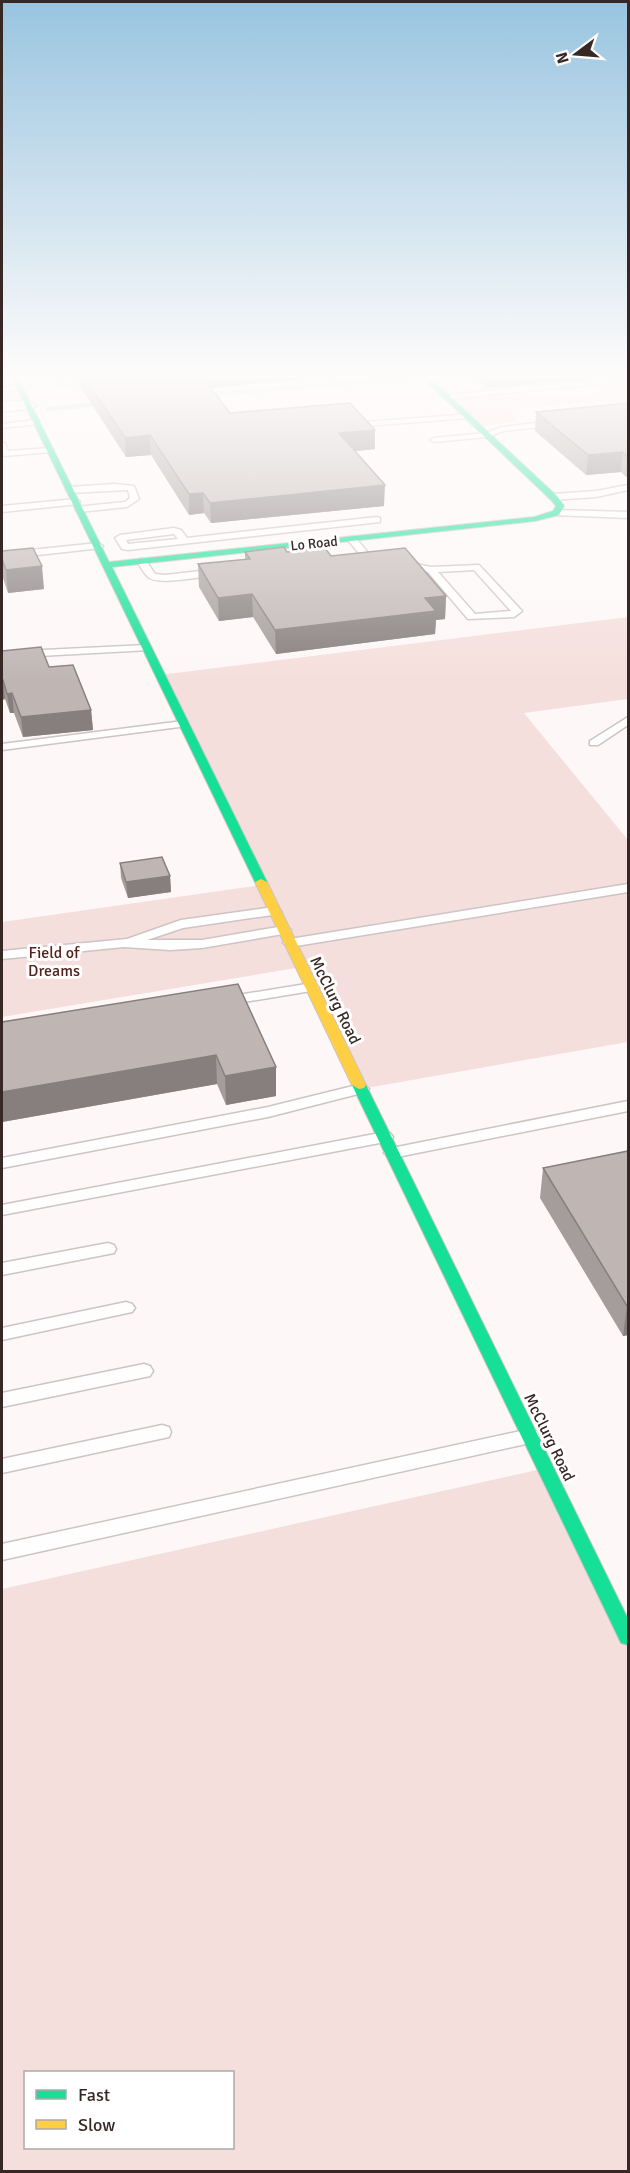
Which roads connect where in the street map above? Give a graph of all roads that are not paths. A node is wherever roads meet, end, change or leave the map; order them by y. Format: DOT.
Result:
graph roads {
  1 [pos="65,479"];
  2 [pos="534,479"];
  3 [pos="628,488"];
  4 [pos="552,497"];
  5 [pos="75,500"];
  6 [pos="2,509"];
  7 [pos="556,513"];
  8 [pos="628,515"];
  9 [pos="377,520"];
  10 [pos="262,532"];
  11 [pos="352,538"];
  12 [pos="184,541"];
  13 [pos="98,546"];
  14 [pos="272,547"];
  15 [pos="2,556"];
  16 [pos="142,561"];
  17 [pos="107,565"];
  18 [pos="431,570"];
  19 [pos="229,571"];
  20 [pos="146,648"];
  21 [pos="2,655"];
  22 [pos="628,720"];
  23 [pos="183,724"];
  24 [pos="594,743"];
  25 [pos="2,747"];
  26 [pos="628,888"];
  27 [pos="274,911"];
  28 [pos="284,930"];
  29 [pos="124,943"];
  30 [pos="290,944"];
  31 [pos="2,956"];
  32 [pos="312,987"];
  33 [pos="208,1004"];
  34 [pos="361,1089"];
  35 [pos="628,1106"];
  36 [pos="385,1137"];
  37 [pos="392,1153"];
  38 [pos="2,1163"];
  39 [pos="2,1210"];
  40 [pos="108,1249"];
  41 [pos="2,1269"];
  42 [pos="126,1308"];
  43 [pos="2,1334"];
  44 [pos="144,1371"];
  45 [pos="2,1400"];
  46 [pos="162,1432"];
  47 [pos="530,1436"];
  48 [pos="2,1466"];
  49 [pos="2,1552"];
  50 [pos="628,1637"];
  1 -- 5 [label="street, McClurg Road"];
  2 -- 4 [label="street"];
  3 -- 4 [label="lane"];
  4 -- 7 [label="street"];
  5 -- 5 [label="lane"];
  5 -- 6 [label="lane"];
  5 -- 13 [label="street, McClurg Road"];
  7 -- 8 [label="lane"];
  7 -- 11 [label="street, Lo Road"];
  9 -- 10 [label="lane"];
  10 -- 12 [label="lane"];
  10 -- 14 [label="lane"];
  11 -- 14 [label="street, Lo Road"];
  11 -- 18 [label="lane"];
  12 -- 12 [label="lane"];
  13 -- 15 [label="lane"];
  13 -- 17 [label="street, McClurg Road"];
  14 -- 16 [label="street, Lo Road"];
  16 -- 17 [label="street, Lo Road"];
  16 -- 19 [label="lane"];
  17 -- 20 [label="street, McClurg Road"];
  18 -- 18 [label="lane"];
  20 -- 21 [label="lane"];
  20 -- 23 [label="street, McClurg Road"];
  22 -- 24 [label="lane"];
  23 -- 25 [label="lane"];
  23 -- 27 [label="street, McClurg Road"];
  26 -- 30 [label="lane"];
  27 -- 28 [label="street, McClurg Road"];
  27 -- 29 [label="lane"];
  28 -- 29 [label="lane"];
  28 -- 30 [label="street, McClurg Road"];
  29 -- 31 [label="lane"];
  30 -- 32 [label="street, McClurg Road"];
  32 -- 33 [label="lane"];
  32 -- 34 [label="street, McClurg Road"];
  34 -- 36 [label="street, McClurg Road"];
  34 -- 38 [label="lane"];
  35 -- 37 [label="lane"];
  36 -- 37 [label="street, McClurg Road"];
  36 -- 39 [label="lane"];
  37 -- 47 [label="street, McClurg Road"];
  40 -- 41 [label="lane"];
  42 -- 43 [label="lane"];
  44 -- 45 [label="lane"];
  46 -- 48 [label="lane"];
  47 -- 49 [label="lane"];
  47 -- 50 [label="street, McClurg Road"];
}
